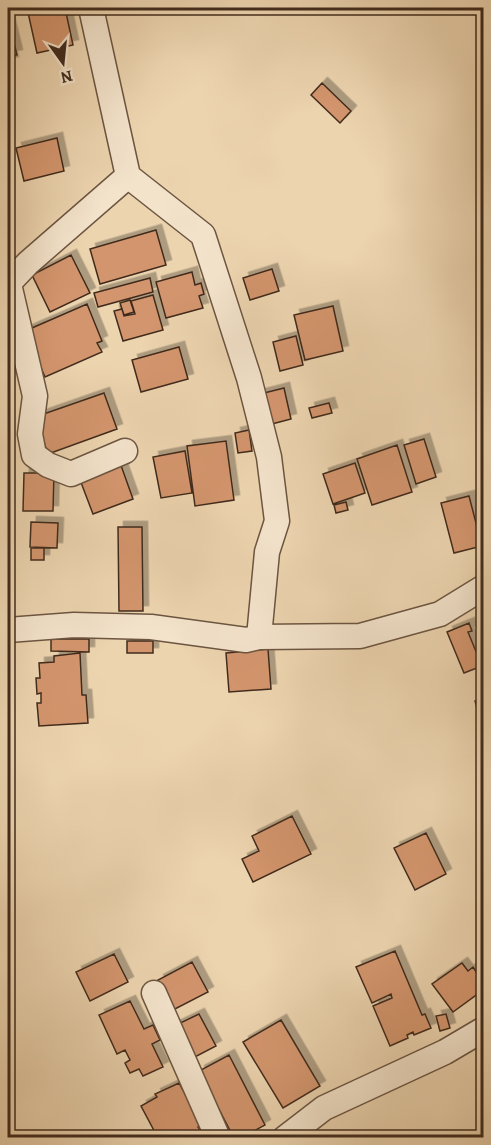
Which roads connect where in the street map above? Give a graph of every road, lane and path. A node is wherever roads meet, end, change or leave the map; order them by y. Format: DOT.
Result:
graph roads {
  1 [pos="91,8"];
  2 [pos="128,176"];
  3 [pos="8,284"];
  4 [pos="125,452"];
  5 [pos="483,587"];
  6 [pos="8,630"];
  7 [pos="259,637"];
  8 [pos="153,993"];
  9 [pos="483,1029"];
  10 [pos="218,1137"];
  11 [pos="285,1137"];
  1 -- 2 [label="street"];
  2 -- 3 [label="street"];
  2 -- 7 [label="street"];
  3 -- 4 [label="street"];
  5 -- 7 [label="street"];
  6 -- 7 [label="street"];
  8 -- 10 [label="street"];
  9 -- 11 [label="street"];
}
